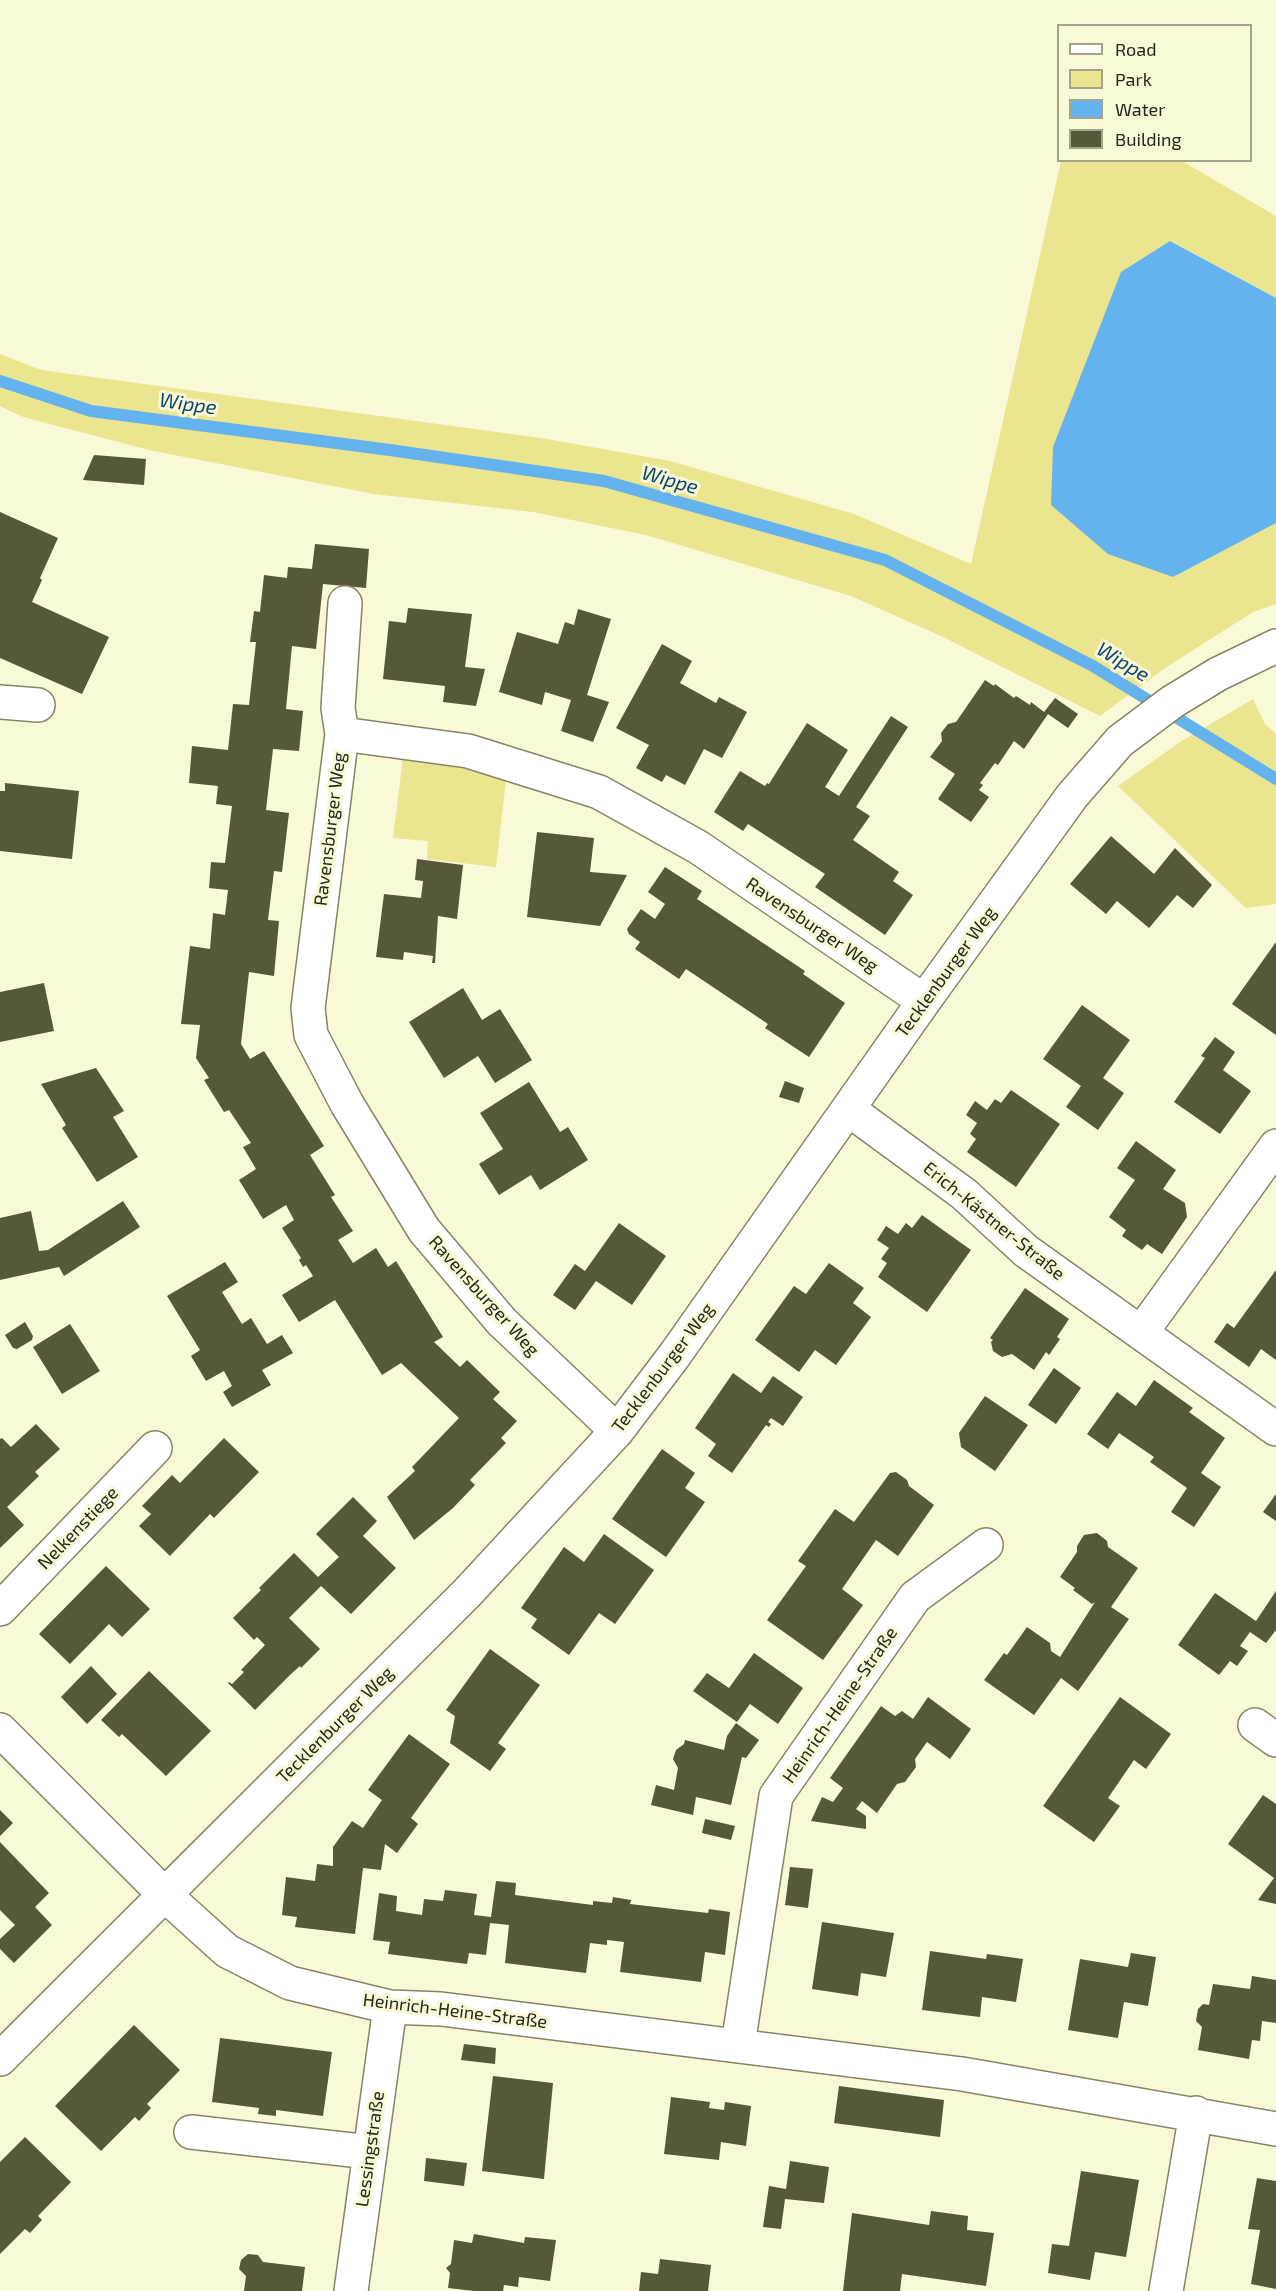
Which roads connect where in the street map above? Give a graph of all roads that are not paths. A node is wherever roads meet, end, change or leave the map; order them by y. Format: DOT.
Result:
graph roads {
  1 [pos="345,603"];
  2 [pos="1276,646"];
  3 [pos="0,702"];
  4 [pos="38,705"];
  5 [pos="342,734"];
  6 [pos="924,1001"];
  7 [pos="848,1109"];
  8 [pos="1276,1146"];
  9 [pos="1141,1333"];
  10 [pos="1276,1429"];
  11 [pos="617,1431"];
  12 [pos="156,1448"];
  13 [pos="986,1545"];
  14 [pos="0,1609"];
  15 [pos="0,1730"];
  16 [pos="165,1895"];
  17 [pos="390,2007"];
  18 [pos="738,2045"];
  19 [pos="0,2059"];
  20 [pos="1196,2113"];
  21 [pos="1276,2129"];
  22 [pos="190,2132"];
  23 [pos="370,2152"];
  24 [pos="351,2291"];
  25 [pos="1166,2291"];
  1 -- 5 [label="street"];
  2 -- 6 [label="street, Tecklenburger Weg"];
  3 -- 4 [label="street"];
  5 -- 6 [label="street, Ravensburger Weg"];
  5 -- 11 [label="street, Ravensburger Weg"];
  6 -- 7 [label="street, Tecklenburger Weg"];
  7 -- 9 [label="street, Erich-Kästner-Straße"];
  7 -- 11 [label="street, Tecklenburger Weg"];
  8 -- 9 [label="street"];
  9 -- 10 [label="street, Erich-Kästner-Straße"];
  11 -- 16 [label="street, Tecklenburger Weg"];
  12 -- 14 [label="street, Nelkenstiege"];
  13 -- 18 [label="street, Heinrich-Heine-Straße"];
  15 -- 16 [label="street, Heinrich-Heine-Straße"];
  16 -- 17 [label="street, Heinrich-Heine-Straße"];
  16 -- 19 [label="street, Tecklenburger Weg"];
  17 -- 18 [label="street, Heinrich-Heine-Straße"];
  17 -- 23 [label="street, Lessingstraße"];
  18 -- 20 [label="street, Heinrich-Heine-Straße"];
  20 -- 21 [label="street, Heinrich-Heine-Straße"];
  20 -- 25 [label="street"];
  22 -- 23 [label="street"];
  23 -- 24 [label="street, Lessingstraße"];
}
